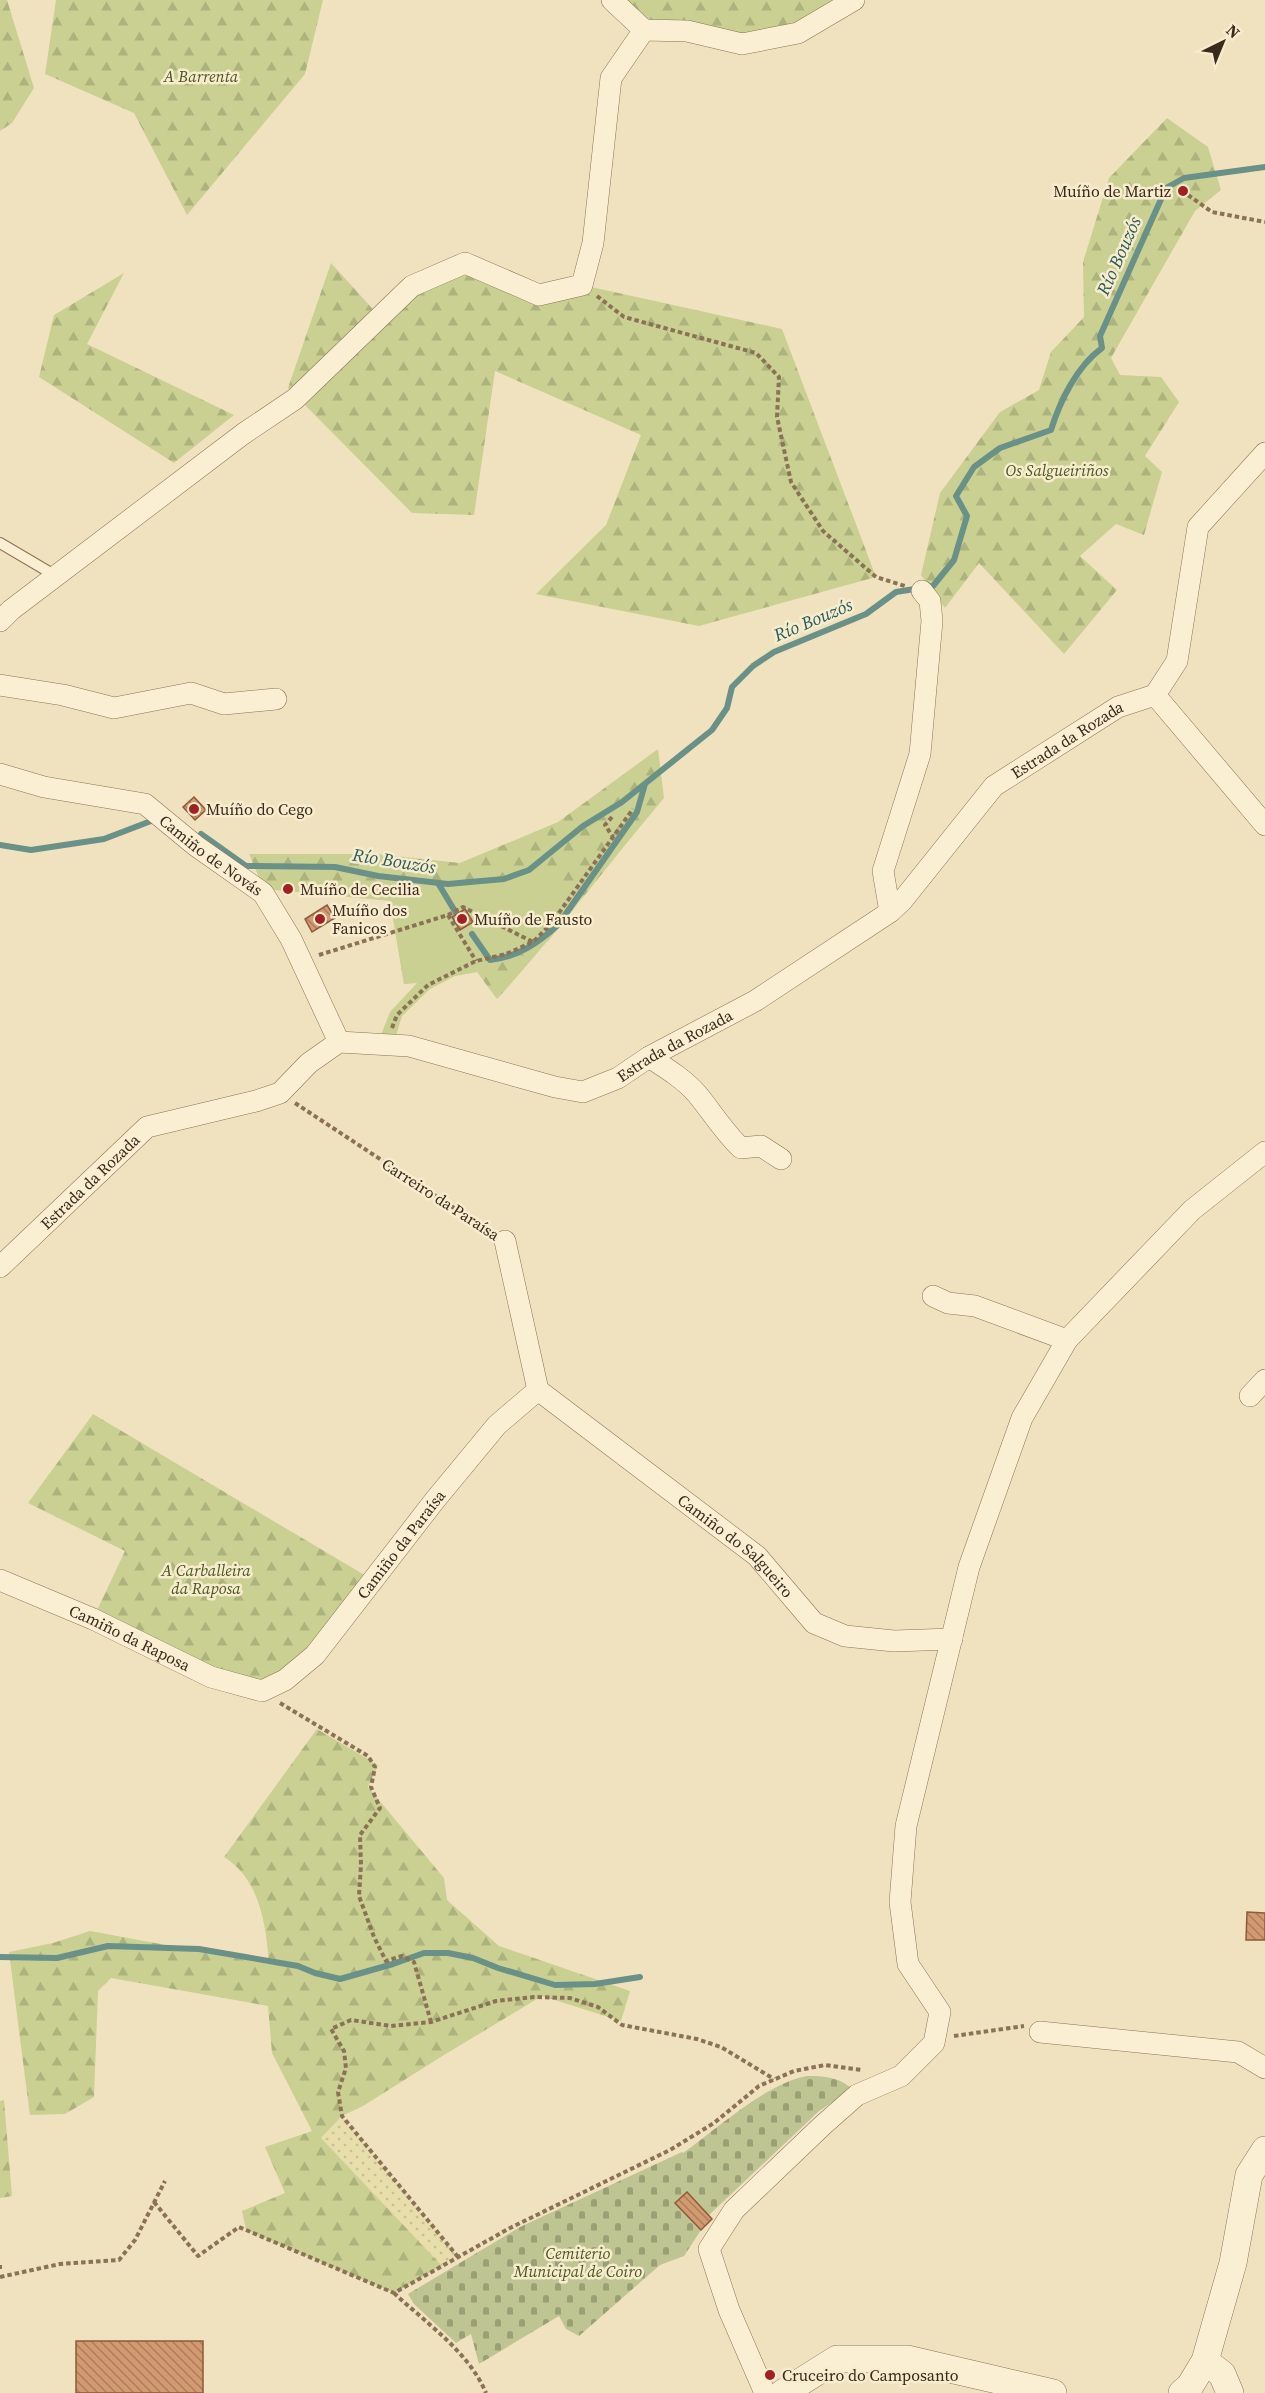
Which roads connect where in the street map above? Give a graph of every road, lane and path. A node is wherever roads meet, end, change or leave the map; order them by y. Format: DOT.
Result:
graph roads {
  1 [pos="612,0"];
  2 [pos="854,0"];
  3 [pos="644,30"];
  4 [pos="1188,195"];
  5 [pos="1265,221"];
  6 [pos="582,285"];
  7 [pos="1265,453"];
  8 [pos="0,543"];
  9 [pos="56,576"];
  10 [pos="914,589"];
  11 [pos="0,621"];
  12 [pos="0,685"];
  13 [pos="1155,695"];
  14 [pos="276,699"];
  15 [pos="0,774"];
  16 [pos="633,809"];
  17 [pos="612,817"];
  18 [pos="1265,825"];
  19 [pos="613,837"];
  20 [pos="890,912"];
  21 [pos="448,914"];
  22 [pos="533,942"];
  23 [pos="301,961"];
  24 [pos="476,961"];
  25 [pos="339,1042"];
  26 [pos="385,1045"];
  27 [pos="649,1057"];
  28 [pos="280,1093"];
  29 [pos="1265,1152"];
  30 [pos="781,1159"];
  31 [pos="505,1241"];
  32 [pos="0,1267"];
  33 [pos="933,1296"];
  34 [pos="1067,1340"];
  35 [pos="1265,1380"];
  36 [pos="538,1390"];
  37 [pos="1250,1396"];
  38 [pos="0,1580"];
  39 [pos="952,1639"];
  40 [pos="262,1691"];
  41 [pos="431,2022"];
  42 [pos="1040,2032"];
  43 [pos="934,2043"];
  44 [pos="1265,2068"];
  45 [pos="901,2076"];
  46 [pos="775,2079"];
  47 [pos="1265,2150"];
  48 [pos="165,2181"];
  49 [pos="154,2202"];
  50 [pos="458,2257"];
  51 [pos="0,2277"];
  52 [pos="394,2293"];
  53 [pos="1205,2361"];
  54 [pos="486,2393"];
  55 [pos="765,2393"];
  56 [pos="783,2393"];
  57 [pos="1053,2393"];
  58 [pos="1182,2393"];
  59 [pos="1230,2393"];
  1 -- 3 [label="street"];
  2 -- 3 [label="street"];
  3 -- 6 [label="street"];
  4 -- 5 [label="path"];
  6 -- 9 [label="street"];
  6 -- 10 [label="path"];
  7 -- 13 [label="street"];
  8 -- 9 [label="lane"];
  9 -- 11 [label="street"];
  10 -- 20 [label="street"];
  12 -- 14 [label="street"];
  13 -- 18 [label="street"];
  13 -- 20 [label="street, Estrada da Rozada"];
  15 -- 23 [label="street, Camiño de Novás"];
  16 -- 19 [label="path"];
  17 -- 19 [label="path"];
  19 -- 22 [label="path"];
  20 -- 27 [label="street, Estrada da Rozada"];
  21 -- 22 [label="path"];
  21 -- 23 [label="path"];
  21 -- 24 [label="path"];
  22 -- 24 [label="path"];
  23 -- 25 [label="street, Camiño de Novás"];
  24 -- 26 [label="path"];
  25 -- 26 [label="street, Estrada da Rozada"];
  25 -- 28 [label="street, Estrada da Rozada"];
  26 -- 27 [label="street, Estrada da Rozada"];
  27 -- 30 [label="street"];
  28 -- 31 [label="path, Carreiro da Paraísa"];
  28 -- 32 [label="street, Estrada da Rozada"];
  29 -- 34 [label="street"];
  31 -- 36 [label="street, Carreiro da Paraísa"];
  33 -- 34 [label="street"];
  34 -- 39 [label="street"];
  35 -- 37 [label="street"];
  36 -- 39 [label="street, Camiño do Salgueiro"];
  36 -- 40 [label="street, Camiño da Paraísa"];
  38 -- 40 [label="street, Camiño da Raposa"];
  39 -- 43 [label="street"];
  40 -- 41 [label="path"];
  41 -- 46 [label="path"];
  41 -- 50 [label="path"];
  42 -- 43 [label="path"];
  42 -- 44 [label="street"];
  43 -- 45 [label="street"];
  45 -- 46 [label="path"];
  45 -- 55 [label="street"];
  46 -- 50 [label="path"];
  47 -- 53 [label="street"];
  48 -- 49 [label="path"];
  49 -- 51 [label="path"];
  49 -- 52 [label="path"];
  50 -- 52 [label="path"];
  52 -- 54 [label="path"];
  53 -- 58 [label="street"];
  53 -- 59 [label="street"];
  56 -- 57 [label="street"];
}
